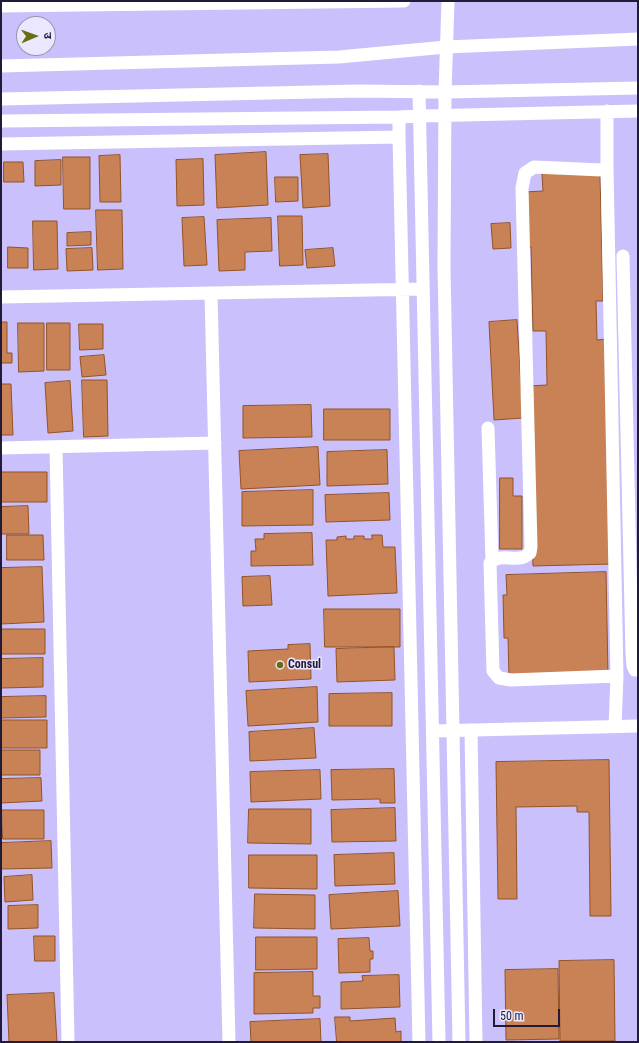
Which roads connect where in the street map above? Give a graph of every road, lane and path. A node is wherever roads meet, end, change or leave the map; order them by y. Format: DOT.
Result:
graph roads {
  1 [pos="404,1"];
  2 [pos="448,1"];
  3 [pos="1,6"];
  4 [pos="638,39"];
  5 [pos="446,47"];
  6 [pos="1,66"];
  7 [pos="638,88"];
  8 [pos="419,91"];
  9 [pos="445,92"];
  10 [pos="1,99"];
  11 [pos="638,110"];
  12 [pos="607,111"];
  13 [pos="420,116"];
  14 [pos="445,116"];
  15 [pos="399,118"];
  16 [pos="1,122"];
  17 [pos="399,137"];
  18 [pos="1,144"];
  19 [pos="607,169"];
  20 [pos="623,256"];
  21 [pos="423,267"];
  22 [pos="444,267"];
  23 [pos="402,289"];
  24 [pos="423,289"];
  25 [pos="212,293"];
  26 [pos="1,297"];
  27 [pos="488,428"];
  28 [pos="215,443"];
  29 [pos="56,447"];
  30 [pos="1,448"];
  31 [pos="492,560"];
  32 [pos="635,654"];
  33 [pos="638,670"];
  34 [pos="617,676"];
  35 [pos="638,726"];
  36 [pos="615,727"];
  37 [pos="454,730"];
  38 [pos="471,730"];
  39 [pos="433,731"];
  40 [pos="68,1042"];
  41 [pos="229,1042"];
  42 [pos="419,1042"];
  43 [pos="439,1042"];
  44 [pos="459,1042"];
  45 [pos="476,1042"];
  1 -- 3 [label="street"];
  2 -- 5 [label="street"];
  4 -- 5 [label="street"];
  5 -- 6 [label="street"];
  5 -- 9 [label="street"];
  7 -- 9 [label="street"];
  8 -- 9 [label="street"];
  8 -- 10 [label="street"];
  8 -- 13 [label="street"];
  9 -- 14 [label="street"];
  11 -- 12 [label="street"];
  12 -- 14 [label="street"];
  12 -- 19 [label="street"];
  13 -- 14 [label="street"];
  13 -- 15 [label="street"];
  13 -- 21 [label="street"];
  14 -- 22 [label="street"];
  15 -- 16 [label="street"];
  15 -- 17 [label="street"];
  17 -- 18 [label="street"];
  17 -- 23 [label="street"];
  19 -- 31 [label="street"];
  19 -- 34 [label="street"];
  20 -- 32 [label="street"];
  21 -- 22 [label="street"];
  21 -- 24 [label="street"];
  22 -- 37 [label="street"];
  23 -- 24 [label="street"];
  23 -- 25 [label="street"];
  23 -- 42 [label="street"];
  24 -- 39 [label="street"];
  25 -- 26 [label="street"];
  25 -- 28 [label="street"];
  27 -- 31 [label="street"];
  28 -- 29 [label="street"];
  28 -- 41 [label="street"];
  29 -- 30 [label="street"];
  29 -- 40 [label="street"];
  31 -- 34 [label="street"];
  32 -- 33 [label="street"];
  34 -- 36 [label="street"];
  35 -- 36 [label="street"];
  36 -- 38 [label="street"];
  37 -- 38 [label="street"];
  37 -- 39 [label="street"];
  37 -- 44 [label="street"];
  38 -- 45 [label="street"];
  39 -- 43 [label="street"];
}
